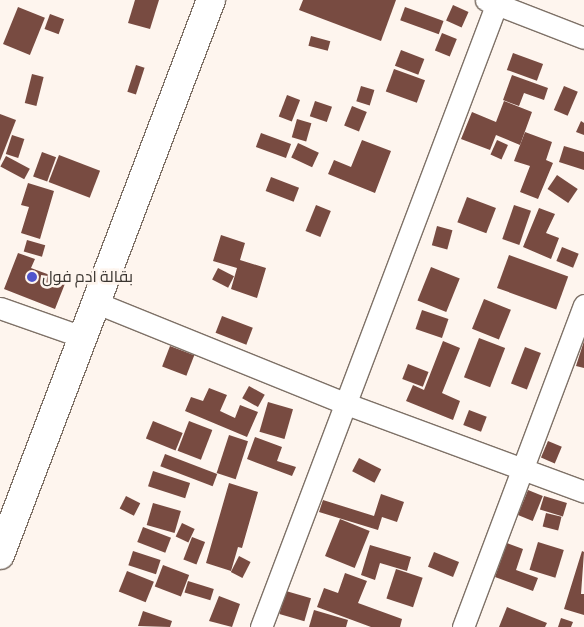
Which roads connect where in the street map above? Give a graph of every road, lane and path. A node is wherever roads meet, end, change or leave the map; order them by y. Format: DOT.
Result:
graph roads {
  1 [pos="211,0"];
  2 [pos="494,1"];
  3 [pos="584,38"];
  4 [pos="97,303"];
  5 [pos="584,305"];
  6 [pos="0,308"];
  7 [pos="85,338"];
  8 [pos="344,404"];
  9 [pos="523,471"];
  10 [pos="584,492"];
  11 [pos="0,555"];
  12 [pos="261,627"];
  13 [pos="463,627"];
  1 -- 4 [label="street"];
  2 -- 3 [label="street"];
  2 -- 8 [label="street"];
  4 -- 7 [label="street"];
  4 -- 8 [label="street"];
  5 -- 9 [label="street"];
  6 -- 7 [label="street"];
  7 -- 11 [label="street"];
  8 -- 9 [label="street"];
  8 -- 12 [label="street"];
  9 -- 10 [label="street"];
  9 -- 13 [label="street"];
}
